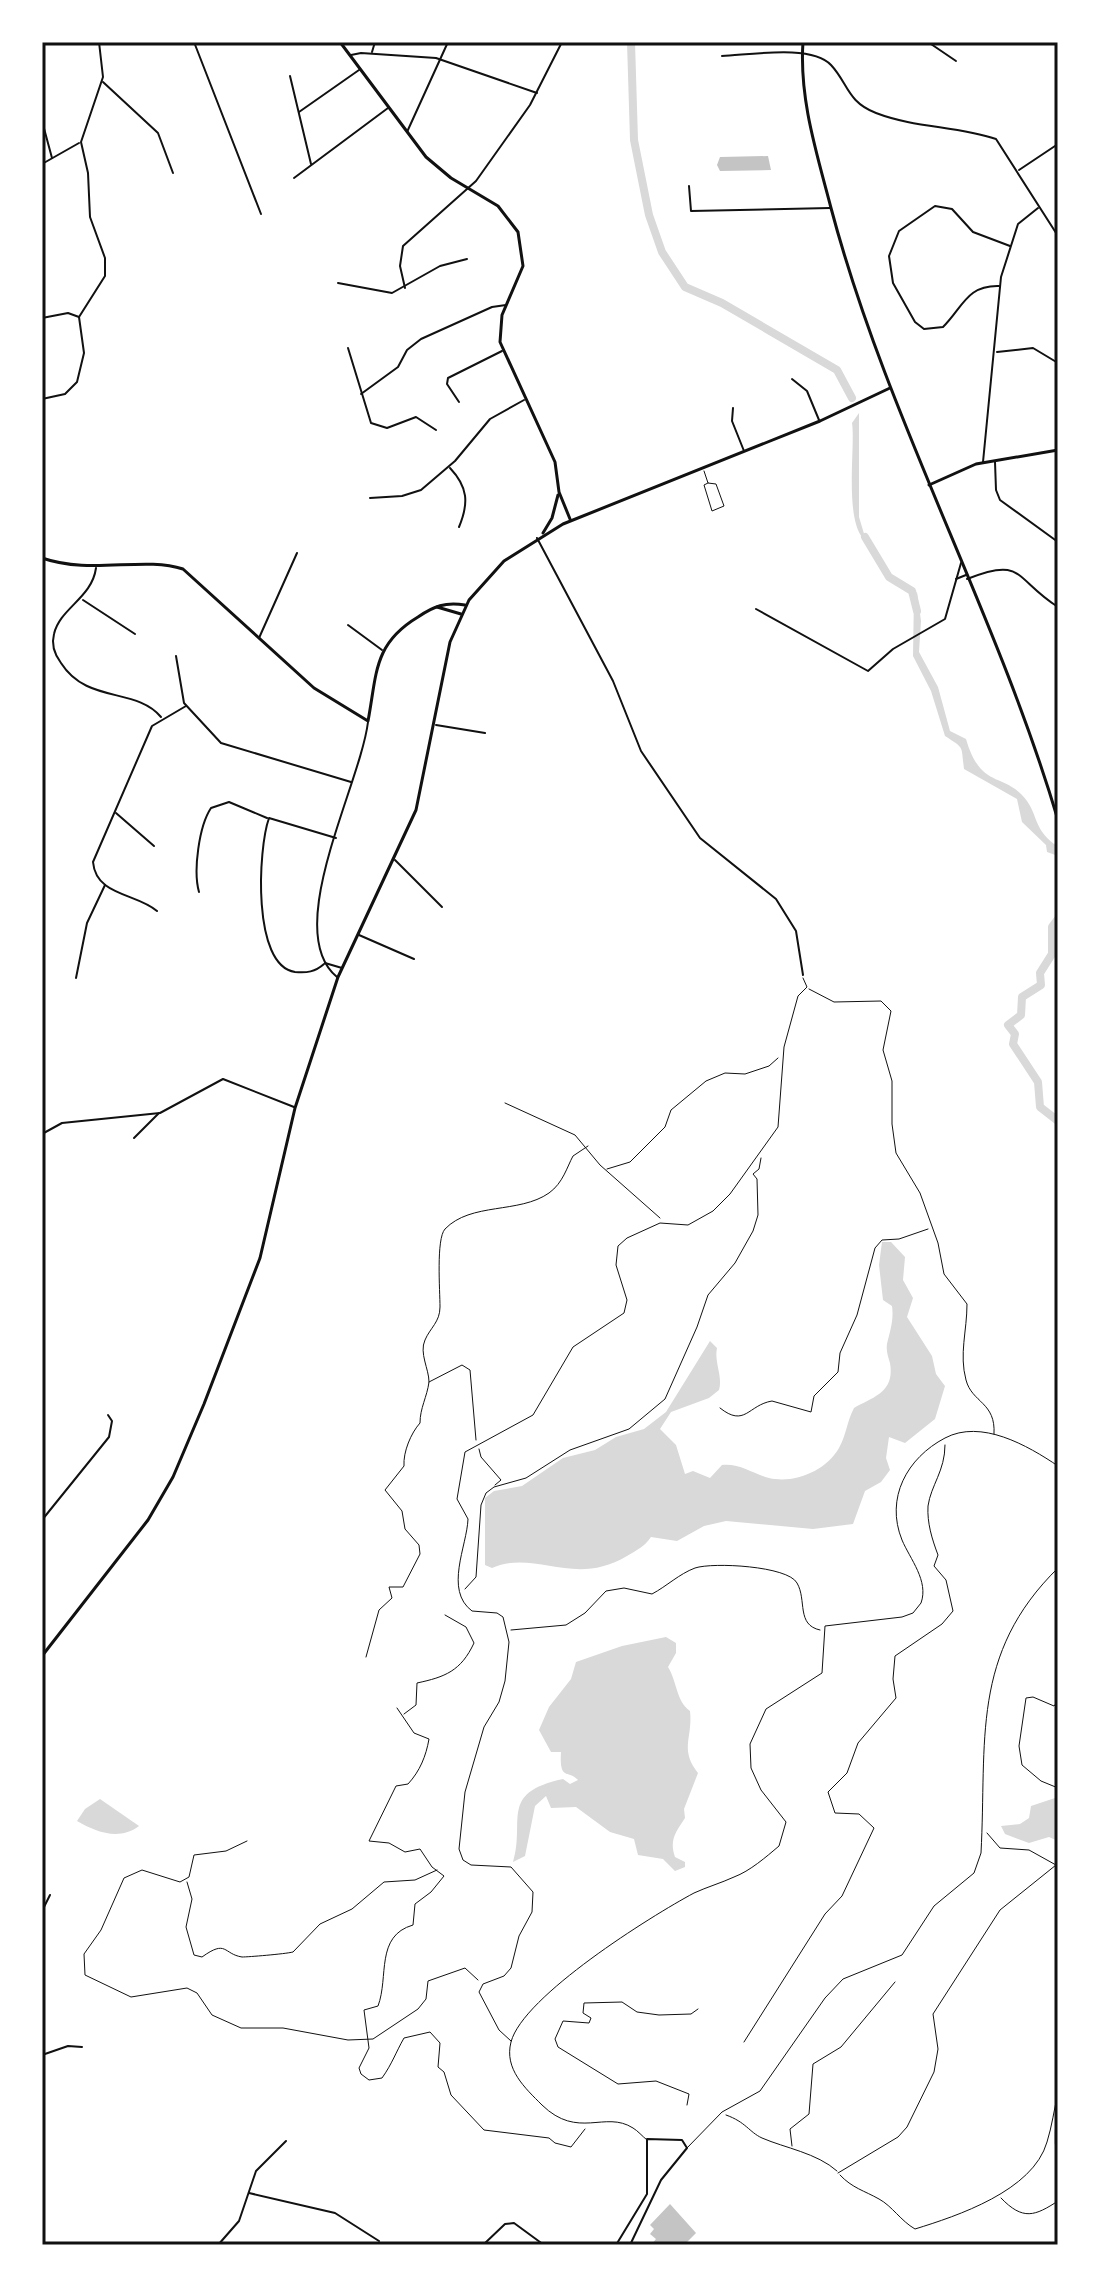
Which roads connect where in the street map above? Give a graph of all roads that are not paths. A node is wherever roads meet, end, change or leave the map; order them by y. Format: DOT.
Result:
graph roads {
  1 [pos="99,42"];
  2 [pos="194,42"];
  3 [pos="340,42"];
  4 [pos="375,42"];
  5 [pos="448,42"];
  6 [pos="562,42"];
  7 [pos="803,42"];
  8 [pos="928,42"];
  9 [pos="371,53"];
  10 [pos="802,53"];
  11 [pos="350,56"];
  12 [pos="722,56"];
  13 [pos="441,60"];
  14 [pos="956,61"];
  15 [pos="360,69"];
  16 [pos="290,76"];
  17 [pos="102,81"];
  18 [pos="537,93"];
  19 [pos="388,108"];
  20 [pos="298,112"];
  21 [pos="42,121"];
  22 [pos="406,133"];
  23 [pos="81,142"];
  24 [pos="1058,144"];
  25 [pos="52,158"];
  26 [pos="42,164"];
  27 [pos="311,164"];
  28 [pos="1018,171"];
  29 [pos="173,173"];
  30 [pos="294,178"];
  31 [pos="689,186"];
  32 [pos="469,189"];
  33 [pos="1039,207"];
  34 [pos="831,208"];
  35 [pos="261,214"];
  36 [pos="1058,236"];
  37 [pos="1010,246"];
  38 [pos="467,259"];
  39 [pos="338,283"];
  40 [pos="999,286"];
  41 [pos="405,288"];
  42 [pos="506,305"];
  43 [pos="79,317"];
  44 [pos="42,318"];
  45 [pos="348,348"];
  46 [pos="502,351"];
  47 [pos="996,352"];
  48 [pos="1058,363"];
  49 [pos="792,379"];
  50 [pos="890,388"];
  51 [pos="361,394"];
  52 [pos="42,399"];
  53 [pos="525,400"];
  54 [pos="459,402"];
  55 [pos="733,408"];
  56 [pos="820,421"];
  57 [pos="436,430"];
  58 [pos="1058,450"];
  59 [pos="744,451"];
  60 [pos="995,460"];
  61 [pos="983,462"];
  62 [pos="450,467"];
  63 [pos="703,468"];
  64 [pos="708,483"];
  65 [pos="929,485"];
  66 [pos="559,492"];
  67 [pos="370,498"];
  68 [pos="555,509"];
  69 [pos="570,521"];
  70 [pos="563,524"];
  71 [pos="459,527"];
  72 [pos="539,537"];
  73 [pos="1058,542"];
  74 [pos="297,553"];
  75 [pos="42,558"];
  76 [pos="961,563"];
  77 [pos="97,567"];
  78 [pos="966,577"];
  79 [pos="955,580"];
  80 [pos="82,599"];
  81 [pos="465,605"];
  82 [pos="1058,607"];
  83 [pos="433,608"];
  84 [pos="756,609"];
  85 [pos="461,614"];
  86 [pos="348,625"];
  87 [pos="135,634"];
  88 [pos="258,639"];
  89 [pos="382,650"];
  90 [pos="176,656"];
  91 [pos="186,706"];
  92 [pos="162,718"];
  93 [pos="368,721"];
  94 [pos="434,725"];
  95 [pos="485,733"];
  96 [pos="354,783"];
  97 [pos="115,813"];
  98 [pos="269,818"];
  99 [pos="1058,820"];
  100 [pos="336,838"];
  101 [pos="154,846"];
  102 [pos="395,860"];
  103 [pos="105,885"];
  104 [pos="199,892"];
  105 [pos="442,907"];
  106 [pos="157,911"];
  107 [pos="358,935"];
  108 [pos="414,959"];
  109 [pos="324,963"];
  110 [pos="342,968"];
  111 [pos="803,975"];
  112 [pos="338,977"];
  113 [pos="76,978"];
  114 [pos="807,987"];
  115 [pos="295,1108"];
  116 [pos="160,1113"];
  117 [pos="42,1134"];
  118 [pos="134,1138"];
  119 [pos="108,1415"];
  120 [pos="994,1435"];
  121 [pos="1058,1466"];
  122 [pos="42,1520"];
  123 [pos="1058,1568"];
  124 [pos="42,1656"];
  125 [pos="50,1895"];
  126 [pos="42,1911"];
  127 [pos="511,2041"];
  128 [pos="82,2047"];
  129 [pos="42,2055"];
  130 [pos="647,2140"];
  131 [pos="286,2141"];
  132 [pos="687,2148"];
  133 [pos="648,2189"];
  134 [pos="656,2191"];
  135 [pos="249,2193"];
  136 [pos="627,2230"];
  137 [pos="636,2235"];
  138 [pos="379,2241"];
  139 [pos="218,2245"];
  140 [pos="483,2245"];
  141 [pos="544,2245"];
  142 [pos="616,2245"];
  143 [pos="630,2245"];
  1 -- 17 [label="street"];
  2 -- 35 [label="street"];
  3 -- 11 [label="main road"];
  4 -- 9 [label="street"];
  5 -- 13 [label="street"];
  6 -- 18 [label="street"];
  7 -- 10 [label="main road"];
  8 -- 14 [label="street"];
  9 -- 11 [label="street"];
  9 -- 13 [label="street"];
  10 -- 12 [label="street"];
  10 -- 28 [label="street"];
  10 -- 34 [label="main road"];
  11 -- 15 [label="main road"];
  13 -- 18 [label="street"];
  13 -- 22 [label="street"];
  15 -- 19 [label="main road"];
  15 -- 20 [label="street"];
  16 -- 20 [label="street"];
  17 -- 23 [label="street"];
  17 -- 29 [label="street"];
  18 -- 32 [label="street"];
  19 -- 22 [label="main road"];
  19 -- 27 [label="street"];
  20 -- 27 [label="street"];
  21 -- 25 [label="street"];
  22 -- 32 [label="main road"];
  23 -- 25 [label="street"];
  23 -- 43 [label="street"];
  24 -- 28 [label="street"];
  25 -- 26 [label="street"];
  27 -- 30 [label="street"];
  28 -- 33 [label="street"];
  31 -- 34 [label="street"];
  32 -- 41 [label="street"];
  32 -- 42 [label="main road"];
  33 -- 36 [label="street"];
  33 -- 37 [label="street"];
  34 -- 50 [label="main road"];
  37 -- 40 [label="street"];
  37 -- 40 [label="street"];
  38 -- 41 [label="street"];
  39 -- 41 [label="street"];
  40 -- 47 [label="street"];
  42 -- 46 [label="main road"];
  42 -- 51 [label="street"];
  43 -- 44 [label="street"];
  43 -- 52 [label="street"];
  45 -- 51 [label="street"];
  46 -- 53 [label="main road"];
  46 -- 54 [label="street"];
  47 -- 48 [label="street"];
  47 -- 61 [label="street"];
  49 -- 56 [label="street"];
  50 -- 56 [label="main road"];
  50 -- 65 [label="main road"];
  51 -- 57 [label="street"];
  53 -- 62 [label="street"];
  53 -- 66 [label="main road"];
  55 -- 59 [label="street"];
  56 -- 59 [label="main road"];
  58 -- 60 [label="main road"];
  59 -- 63 [label="main road"];
  60 -- 61 [label="main road"];
  60 -- 73 [label="street"];
  61 -- 65 [label="main road"];
  62 -- 67 [label="street"];
  62 -- 71 [label="street"];
  63 -- 64 [label="lane"];
  63 -- 69 [label="main road"];
  64 -- 64 [label="lane"];
  65 -- 76 [label="main road"];
  66 -- 68 [label="main road"];
  66 -- 69 [label="main road"];
  68 -- 70 [label="main road"];
  68 -- 72 [label="main road"];
  69 -- 70 [label="main road"];
  70 -- 72 [label="main road"];
  72 -- 81 [label="main road"];
  72 -- 111 [label="street"];
  74 -- 88 [label="street"];
  75 -- 77 [label="main road"];
  76 -- 78 [label="main road"];
  76 -- 79 [label="street"];
  77 -- 80 [label="street"];
  77 -- 88 [label="main road"];
  78 -- 79 [label="street"];
  78 -- 82 [label="street"];
  78 -- 99 [label="main road"];
  79 -- 84 [label="street"];
  80 -- 87 [label="street"];
  80 -- 92 [label="street"];
  81 -- 83 [label="main road"];
  81 -- 85 [label="main road"];
  83 -- 85 [label="main road"];
  83 -- 89 [label="main road"];
  85 -- 94 [label="main road"];
  86 -- 89 [label="street"];
  88 -- 93 [label="main road"];
  89 -- 93 [label="main road"];
  90 -- 91 [label="street"];
  91 -- 92 [label="street"];
  91 -- 96 [label="street"];
  92 -- 97 [label="street"];
  93 -- 96 [label="street"];
  94 -- 95 [label="street"];
  94 -- 102 [label="main road"];
  96 -- 100 [label="street"];
  97 -- 101 [label="street"];
  97 -- 103 [label="street"];
  98 -- 100 [label="street"];
  98 -- 104 [label="street"];
  98 -- 109 [label="street"];
  100 -- 109 [label="street"];
  102 -- 105 [label="street"];
  102 -- 107 [label="main road"];
  103 -- 106 [label="street"];
  103 -- 113 [label="street"];
  107 -- 108 [label="street"];
  107 -- 110 [label="main road"];
  109 -- 110 [label="street"];
  109 -- 112 [label="street"];
  110 -- 112 [label="main road"];
  111 -- 114 [label="lane"];
  112 -- 115 [label="main road"];
  114 -- 120 [label="lane"];
  114 -- 127 [label="lane"];
  115 -- 116 [label="street"];
  115 -- 124 [label="main road"];
  116 -- 117 [label="street"];
  116 -- 118 [label="street"];
  119 -- 122 [label="street"];
  120 -- 121 [label="lane"];
  120 -- 127 [label="lane"];
  123 -- 132 [label="lane"];
  125 -- 126 [label="street"];
  127 -- 130 [label="lane"];
  128 -- 129 [label="street"];
  130 -- 132 [label="street"];
  130 -- 133 [label="street"];
  131 -- 135 [label="street"];
  132 -- 134 [label="street"];
  133 -- 134 [label="street"];
  133 -- 136 [label="street"];
  134 -- 137 [label="street"];
  135 -- 138 [label="street"];
  135 -- 139 [label="street"];
  136 -- 137 [label="street"];
  136 -- 142 [label="street"];
  137 -- 143 [label="street"];
  140 -- 141 [label="street"];
}
